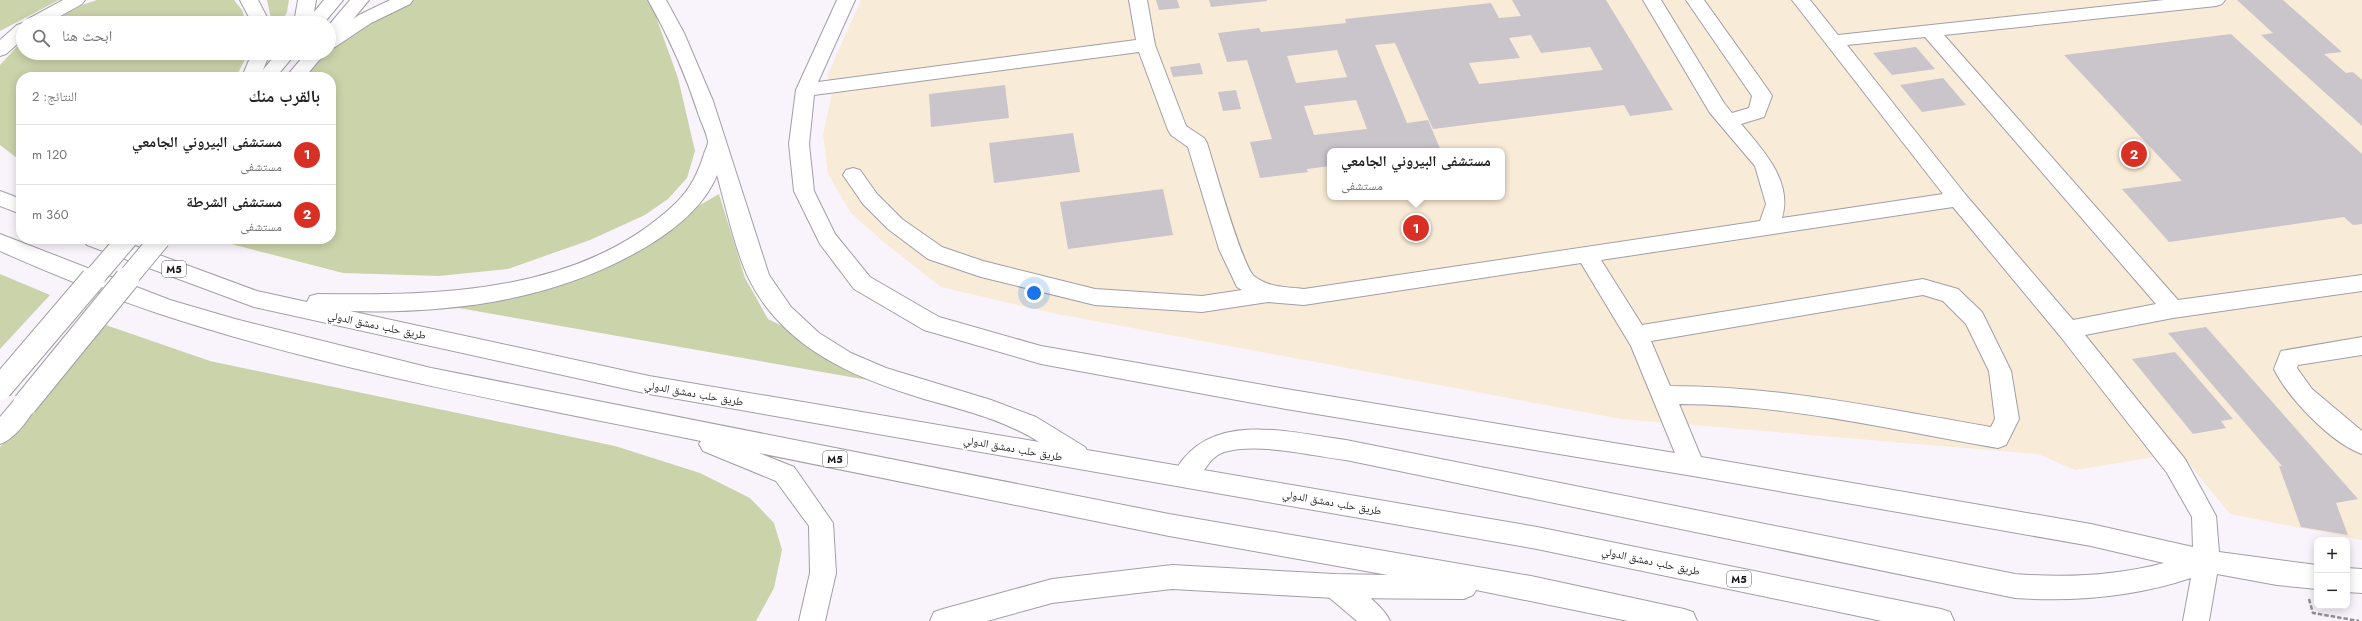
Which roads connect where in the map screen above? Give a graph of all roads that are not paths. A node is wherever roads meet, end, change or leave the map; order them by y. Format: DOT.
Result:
graph roads {
  1 [pos="76,0"];
  2 [pos="249,0"];
  3 [pos="308,0"];
  4 [pos="334,0"];
  5 [pos="360,0"];
  6 [pos="404,0"];
  7 [pos="657,0"];
  8 [pos="846,0"];
  9 [pos="1138,0"];
  10 [pos="1652,0"];
  11 [pos="1694,0"];
  12 [pos="1801,0"];
  13 [pos="2216,0"];
  14 [pos="47,16"];
  15 [pos="257,16"];
  16 [pos="305,16"];
  17 [pos="320,16"];
  18 [pos="336,29"];
  19 [pos="1930,31"];
  20 [pos="16,35"];
  21 [pos="336,38"];
  22 [pos="1833,41"];
  23 [pos="1146,45"];
  24 [pos="0,50"];
  25 [pos="258,60"];
  26 [pos="281,60"];
  27 [pos="310,60"];
  28 [pos="253,72"];
  29 [pos="270,72"];
  30 [pos="299,72"];
  31 [pos="805,90"];
  32 [pos="1728,121"];
  33 [pos="717,145"];
  34 [pos="853,175"];
  35 [pos="0,198"];
  36 [pos="1958,199"];
  37 [pos="16,205"];
  38 [pos="1769,227"];
  39 [pos="0,242"];
  40 [pos="107,244"];
  41 [pos="123,244"];
  42 [pos="156,244"];
  43 [pos="1586,254"];
  44 [pos="2362,282"];
  45 [pos="1268,294"];
  46 [pos="254,299"];
  47 [pos="2173,310"];
  48 [pos="2068,330"];
  49 [pos="1636,335"];
  50 [pos="2362,346"];
  51 [pos="0,388"];
  52 [pos="1662,395"];
  53 [pos="661,425"];
  54 [pos="0,434"];
  55 [pos="2362,444"];
  56 [pos="1089,461"];
  57 [pos="1693,466"];
  58 [pos="1184,477"];
  59 [pos="2207,561"];
  60 [pos="2314,577"];
  61 [pos="2350,580"];
  62 [pos="2362,581"];
  63 [pos="1334,586"];
  64 [pos="1531,588"];
  65 [pos="812,621"];
  66 [pos="944,621"];
  67 [pos="1377,621"];
  68 [pos="1684,621"];
  69 [pos="1941,621"];
  70 [pos="2196,621"];
  1 -- 14 [label="main road"];
  2 -- 15 [label="main road"];
  3 -- 16 [label="main road"];
  4 -- 17 [label="main road"];
  5 -- 18 [label="main road"];
  6 -- 21 [label="main road"];
  7 -- 33 [label="main road"];
  8 -- 31 [label="main road"];
  9 -- 23 [label="main road"];
  10 -- 32 [label="main road"];
  11 -- 32 [label="main road"];
  12 -- 22 [label="main road"];
  13 -- 19 [label="main road"];
  19 -- 22 [label="main road"];
  19 -- 47 [label="main road"];
  20 -- 24 [label="main road"];
  22 -- 36 [label="main road"];
  23 -- 31 [label="main road"];
  23 -- 45 [label="main road"];
  25 -- 28 [label="main road"];
  26 -- 29 [label="main road"];
  27 -- 30 [label="main road"];
  31 -- 57 [label="main road"];
  32 -- 38 [label="main road"];
  33 -- 46 [label="main road"];
  33 -- 56 [label="main road"];
  34 -- 45 [label="main road"];
  35 -- 37 [label="main road"];
  36 -- 38 [label="main road"];
  36 -- 48 [label="main road"];
  38 -- 43 [label="main road"];
  39 -- 53 [label="main road, M5"];
  40 -- 46 [label="main road, طريق حلب دمشق الدولي / M5"];
  41 -- 51 [label="main road, bridge"];
  42 -- 54 [label="main road, bridge"];
  43 -- 45 [label="main road"];
  43 -- 49 [label="main road"];
  44 -- 47 [label="main road"];
  46 -- 56 [label="main road, طريق حلب دمشق الدولي / M5"];
  47 -- 48 [label="main road"];
  48 -- 59 [label="main road"];
  49 -- 52 [label="main road"];
  49 -- 52 [label="main road"];
  50 -- 55 [label="main road"];
  52 -- 57 [label="main road"];
  53 -- 64 [label="main road, M5"];
  53 -- 65 [label="main road"];
  56 -- 58 [label="main road, طريق حلب دمشق الدولي / M5"];
  57 -- 59 [label="main road"];
  58 -- 59 [label="main road"];
  58 -- 69 [label="main road, طريق حلب دمشق الدولي / M5"];
  59 -- 60 [label="main road"];
  59 -- 70 [label="main road"];
  61 -- 62 [label="main road"];
  63 -- 64 [label="main road"];
  63 -- 66 [label="main road"];
  63 -- 67 [label="main road"];
  64 -- 68 [label="main road, M5"];
}
